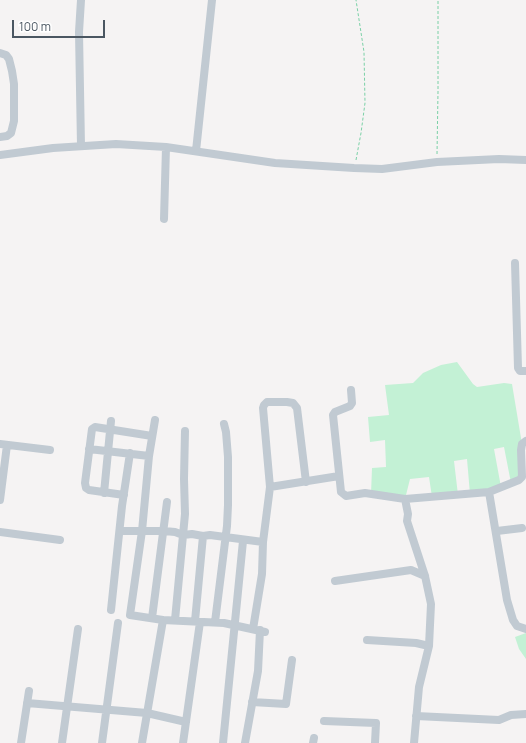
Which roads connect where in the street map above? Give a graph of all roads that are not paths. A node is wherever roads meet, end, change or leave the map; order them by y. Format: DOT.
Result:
graph roads {
  1 [pos="81,0"];
  2 [pos="212,0"];
  3 [pos="0,53"];
  4 [pos="0,137"];
  5 [pos="81,146"];
  6 [pos="166,147"];
  7 [pos="196,151"];
  8 [pos="0,155"];
  9 [pos="526,160"];
  10 [pos="164,219"];
  11 [pos="515,263"];
  12 [pos="526,371"];
  13 [pos="351,390"];
  14 [pos="155,420"];
  15 [pos="224,424"];
  16 [pos="111,425"];
  17 [pos="185,431"];
  18 [pos="152,436"];
  19 [pos="526,441"];
  20 [pos="4,444"];
  21 [pos="89,449"];
  22 [pos="50,450"];
  23 [pos="108,451"];
  24 [pos="130,453"];
  25 [pos="149,456"];
  26 [pos="339,476"];
  27 [pos="306,482"];
  28 [pos="270,487"];
  29 [pos="489,492"];
  30 [pos="104,493"];
  31 [pos="124,495"];
  32 [pos="0,500"];
  33 [pos="405,500"];
  34 [pos="167,502"];
  35 [pos="522,528"];
  36 [pos="120,531"];
  37 [pos="142,531"];
  38 [pos="164,531"];
  39 [pos="497,531"];
  40 [pos="0,532"];
  41 [pos="183,535"];
  42 [pos="203,536"];
  43 [pos="225,537"];
  44 [pos="60,540"];
  45 [pos="243,541"];
  46 [pos="263,542"];
  47 [pos="425,576"];
  48 [pos="334,581"];
  49 [pos="112,610"];
  50 [pos="152,618"];
  51 [pos="163,620"];
  52 [pos="175,620"];
  53 [pos="197,621"];
  54 [pos="215,622"];
  55 [pos="118,623"];
  56 [pos="234,625"];
  57 [pos="78,629"];
  58 [pos="526,629"];
  59 [pos="260,630"];
  60 [pos="367,640"];
  61 [pos="429,646"];
  62 [pos="292,660"];
  63 [pos="29,691"];
  64 [pos="27,702"];
  65 [pos="252,702"];
  66 [pos="67,706"];
  67 [pos="106,709"];
  68 [pos="147,713"];
  69 [pos="526,714"];
  70 [pos="416,716"];
  71 [pos="324,721"];
  72 [pos="186,722"];
  73 [pos="21,743"];
  74 [pos="62,743"];
  75 [pos="102,743"];
  76 [pos="142,743"];
  77 [pos="183,743"];
  78 [pos="223,743"];
  79 [pos="245,743"];
  80 [pos="375,743"];
  81 [pos="414,743"];
  1 -- 5 [label="street"];
  2 -- 7 [label="street"];
  3 -- 4 [label="street"];
  5 -- 6 [label="street"];
  5 -- 8 [label="street"];
  6 -- 7 [label="street"];
  6 -- 10 [label="street"];
  7 -- 9 [label="street"];
  11 -- 12 [label="street"];
  13 -- 26 [label="street"];
  14 -- 18 [label="street"];
  15 -- 43 [label="street"];
  16 -- 18 [label="street"];
  16 -- 21 [label="street"];
  16 -- 23 [label="street"];
  17 -- 41 [label="street"];
  18 -- 25 [label="street"];
  19 -- 29 [label="street"];
  20 -- 22 [label="street"];
  20 -- 32 [label="street"];
  21 -- 23 [label="street"];
  21 -- 30 [label="street"];
  23 -- 24 [label="street"];
  23 -- 30 [label="street"];
  24 -- 25 [label="street"];
  24 -- 31 [label="street"];
  25 -- 37 [label="street"];
  26 -- 27 [label="street"];
  26 -- 33 [label="street"];
  27 -- 28 [label="street"];
  27 -- 28 [label="street"];
  28 -- 46 [label="street"];
  29 -- 33 [label="street"];
  29 -- 39 [label="street"];
  30 -- 31 [label="street"];
  31 -- 36 [label="street"];
  33 -- 47 [label="street"];
  34 -- 38 [label="street"];
  35 -- 39 [label="street"];
  36 -- 37 [label="street"];
  36 -- 49 [label="street"];
  37 -- 38 [label="street"];
  37 -- 50 [label="street"];
  38 -- 41 [label="street"];
  38 -- 50 [label="street"];
  39 -- 58 [label="street"];
  40 -- 44 [label="street"];
  41 -- 42 [label="street"];
  41 -- 52 [label="street"];
  42 -- 43 [label="street"];
  42 -- 53 [label="street"];
  43 -- 45 [label="street"];
  43 -- 54 [label="street"];
  45 -- 46 [label="street"];
  45 -- 56 [label="street"];
  46 -- 59 [label="street"];
  47 -- 48 [label="street"];
  47 -- 61 [label="street"];
  50 -- 51 [label="street"];
  51 -- 52 [label="street"];
  51 -- 68 [label="street"];
  52 -- 53 [label="street"];
  53 -- 54 [label="street"];
  53 -- 72 [label="street"];
  54 -- 56 [label="street"];
  55 -- 67 [label="street"];
  56 -- 59 [label="street"];
  56 -- 78 [label="street"];
  57 -- 66 [label="street"];
  59 -- 65 [label="street"];
  60 -- 61 [label="street"];
  61 -- 70 [label="street"];
  62 -- 65 [label="street"];
  63 -- 64 [label="street"];
  64 -- 66 [label="street"];
  64 -- 73 [label="street"];
  65 -- 79 [label="street"];
  66 -- 67 [label="street"];
  66 -- 74 [label="street"];
  67 -- 68 [label="street"];
  67 -- 75 [label="street"];
  68 -- 72 [label="street"];
  68 -- 76 [label="street"];
  69 -- 70 [label="street"];
  70 -- 81 [label="street"];
  71 -- 80 [label="street"];
  72 -- 77 [label="street"];
}
